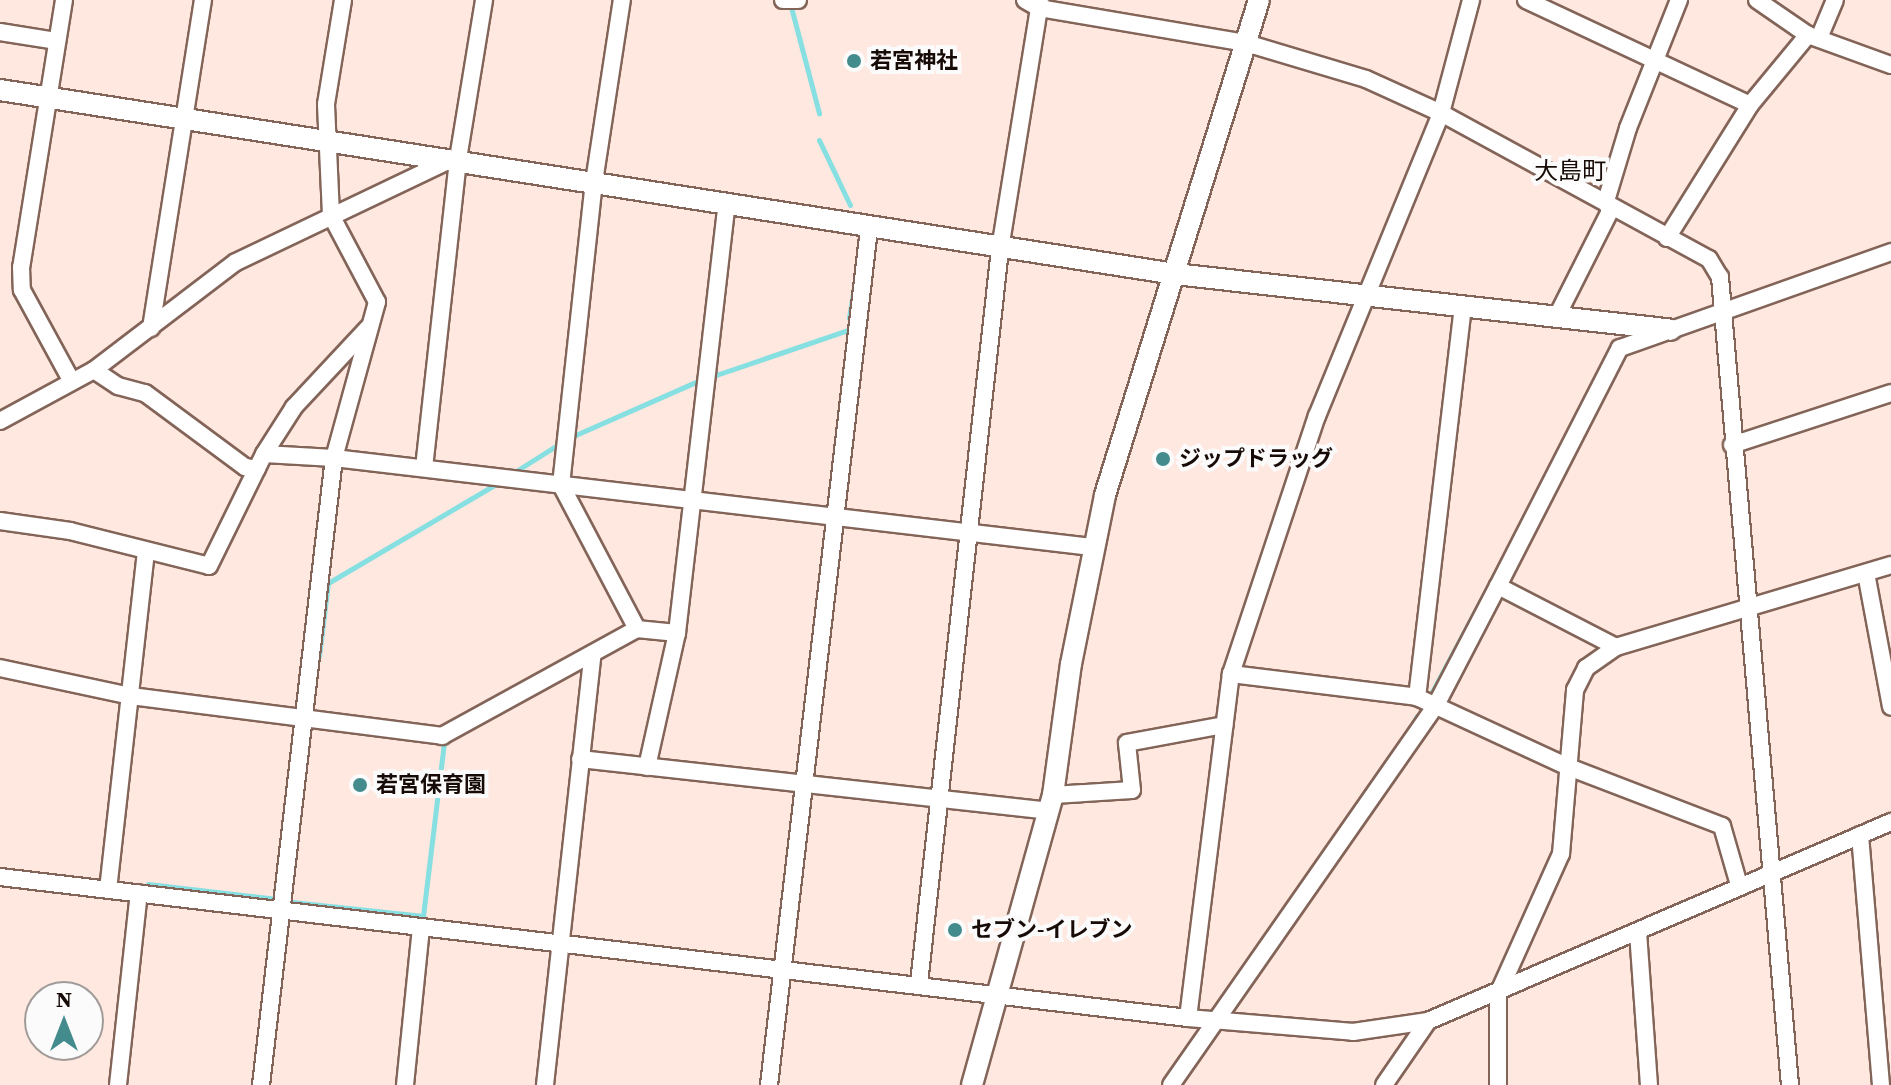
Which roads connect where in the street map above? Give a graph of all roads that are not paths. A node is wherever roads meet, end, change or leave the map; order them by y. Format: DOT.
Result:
graph roads {
  1 [pos="64,0"];
  2 [pos="203,0"];
  3 [pos="343,0"];
  4 [pos="484,0"];
  5 [pos="622,0"];
  6 [pos="783,0"];
  7 [pos="798,0"];
  8 [pos="1259,0"];
  9 [pos="1471,0"];
  10 [pos="1526,0"];
  11 [pos="1679,0"];
  12 [pos="1757,0"];
  13 [pos="1835,0"];
  14 [pos="1035,3"];
  15 [pos="0,32"];
  16 [pos="1814,36"];
  17 [pos="57,41"];
  18 [pos="1246,43"];
  19 [pos="1653,56"];
  20 [pos="1891,65"];
  21 [pos="0,90"];
  22 [pos="46,98"];
  23 [pos="1750,105"];
  24 [pos="1441,113"];
  25 [pos="184,119"];
  26 [pos="327,140"];
  27 [pos="458,159"];
  28 [pos="594,182"];
  29 [pos="1606,201"];
  30 [pos="727,204"];
  31 [pos="331,215"];
  32 [pos="869,228"];
  33 [pos="1667,238"];
  34 [pos="1000,249"];
  35 [pos="1891,252"];
  36 [pos="1175,274"];
  37 [pos="1366,293"];
  38 [pos="1463,306"];
  39 [pos="1722,313"];
  40 [pos="1558,314"];
  41 [pos="371,324"];
  42 [pos="151,328"];
  43 [pos="1671,330"];
  44 [pos="94,370"];
  45 [pos="71,380"];
  46 [pos="1891,393"];
  47 [pos="0,421"];
  48 [pos="1732,445"];
  49 [pos="334,458"];
  50 [pos="260,462"];
  51 [pos="424,468"];
  52 [pos="561,485"];
  53 [pos="693,501"];
  54 [pos="833,517"];
  55 [pos="0,521"];
  56 [pos="969,533"];
  57 [pos="1092,547"];
  58 [pos="146,551"];
  59 [pos="1891,565"];
  60 [pos="1866,573"];
  61 [pos="1498,586"];
  62 [pos="1747,609"];
  63 [pos="637,629"];
  64 [pos="677,633"];
  65 [pos="1616,647"];
  66 [pos="592,656"];
  67 [pos="0,668"];
  68 [pos="1231,674"];
  69 [pos="131,696"];
  70 [pos="1417,697"];
  71 [pos="1891,704"];
  72 [pos="1436,705"];
  73 [pos="305,719"];
  74 [pos="1224,725"];
  75 [pos="580,759"];
  76 [pos="1566,766"];
  77 [pos="647,767"];
  78 [pos="803,784"];
  79 [pos="937,799"];
  80 [pos="1050,803"];
  81 [pos="1891,822"];
  82 [pos="1860,835"];
  83 [pos="1772,873"];
  84 [pos="0,877"];
  85 [pos="1739,885"];
  86 [pos="108,890"];
  87 [pos="139,893"];
  88 [pos="283,910"];
  89 [pos="421,928"];
  90 [pos="1638,932"];
  91 [pos="560,942"];
  92 [pos="782,968"];
  93 [pos="919,983"];
  94 [pos="998,993"];
  95 [pos="1498,994"];
  96 [pos="1188,1018"];
  97 [pos="1217,1019"];
  98 [pos="1428,1021"];
  99 [pos="541,1084"];
  100 [pos="118,1085"];
  101 [pos="261,1085"];
  102 [pos="405,1085"];
  103 [pos="769,1085"];
  104 [pos="972,1085"];
  105 [pos="1171,1085"];
  106 [pos="1384,1085"];
  107 [pos="1498,1085"];
  108 [pos="1649,1085"];
  109 [pos="1790,1085"];
  110 [pos="1881,1085"];
  1 -- 17 [label="street"];
  2 -- 25 [label="street"];
  3 -- 26 [label="street"];
  4 -- 27 [label="street"];
  5 -- 28 [label="street"];
  6 -- 7 [label="street"];
  8 -- 18 [label="street"];
  9 -- 24 [label="street"];
  10 -- 19 [label="street"];
  11 -- 19 [label="street"];
  12 -- 16 [label="street"];
  13 -- 16 [label="street"];
  14 -- 18 [label="street"];
  14 -- 34 [label="street"];
  15 -- 17 [label="street"];
  16 -- 20 [label="street"];
  16 -- 23 [label="street"];
  17 -- 22 [label="street"];
  18 -- 24 [label="street"];
  18 -- 36 [label="street"];
  19 -- 23 [label="street"];
  19 -- 29 [label="street"];
  21 -- 22 [label="street"];
  22 -- 25 [label="street"];
  22 -- 45 [label="street"];
  23 -- 33 [label="street"];
  24 -- 29 [label="street"];
  24 -- 37 [label="street"];
  25 -- 26 [label="street"];
  25 -- 42 [label="street"];
  26 -- 27 [label="street"];
  26 -- 31 [label="street"];
  27 -- 28 [label="street"];
  27 -- 31 [label="street"];
  27 -- 51 [label="street"];
  28 -- 30 [label="street"];
  28 -- 52 [label="street"];
  29 -- 33 [label="street"];
  29 -- 40 [label="street"];
  30 -- 32 [label="street"];
  30 -- 53 [label="street"];
  31 -- 41 [label="street"];
  31 -- 42 [label="street"];
  32 -- 34 [label="street"];
  32 -- 54 [label="street"];
  33 -- 39 [label="street"];
  34 -- 36 [label="street"];
  34 -- 56 [label="street"];
  35 -- 39 [label="street"];
  36 -- 37 [label="street"];
  36 -- 57 [label="street"];
  37 -- 38 [label="street"];
  37 -- 68 [label="street"];
  38 -- 40 [label="street"];
  38 -- 70 [label="street"];
  39 -- 43 [label="street"];
  39 -- 48 [label="street"];
  40 -- 43 [label="street"];
  41 -- 49 [label="street"];
  41 -- 50 [label="street"];
  42 -- 44 [label="street"];
  43 -- 61 [label="street"];
  44 -- 45 [label="street"];
  44 -- 50 [label="street"];
  45 -- 47 [label="street"];
  46 -- 48 [label="street"];
  48 -- 62 [label="street"];
  49 -- 50 [label="street"];
  49 -- 51 [label="street"];
  49 -- 73 [label="street"];
  50 -- 58 [label="street"];
  51 -- 52 [label="street"];
  52 -- 53 [label="street"];
  52 -- 63 [label="street"];
  53 -- 54 [label="street"];
  53 -- 64 [label="street"];
  54 -- 56 [label="street"];
  54 -- 78 [label="street"];
  55 -- 58 [label="street"];
  56 -- 57 [label="street"];
  56 -- 79 [label="street"];
  57 -- 80 [label="street"];
  58 -- 69 [label="street"];
  59 -- 60 [label="street"];
  60 -- 62 [label="street"];
  60 -- 71 [label="street"];
  61 -- 65 [label="street"];
  61 -- 72 [label="street"];
  62 -- 65 [label="street"];
  62 -- 83 [label="street"];
  63 -- 64 [label="street"];
  63 -- 66 [label="street"];
  64 -- 77 [label="street"];
  65 -- 76 [label="street"];
  66 -- 73 [label="street"];
  66 -- 75 [label="street"];
  67 -- 69 [label="street"];
  68 -- 70 [label="street"];
  68 -- 74 [label="street"];
  69 -- 73 [label="street"];
  69 -- 86 [label="street"];
  70 -- 72 [label="street"];
  72 -- 76 [label="street"];
  72 -- 97 [label="street"];
  73 -- 88 [label="street"];
  74 -- 80 [label="street"];
  74 -- 96 [label="street"];
  75 -- 77 [label="street"];
  75 -- 91 [label="street"];
  76 -- 85 [label="street"];
  76 -- 95 [label="street"];
  77 -- 78 [label="street"];
  78 -- 79 [label="street"];
  78 -- 92 [label="street"];
  79 -- 80 [label="street"];
  79 -- 93 [label="street"];
  80 -- 94 [label="street"];
  81 -- 82 [label="street"];
  82 -- 83 [label="street"];
  82 -- 110 [label="street"];
  83 -- 85 [label="street"];
  83 -- 109 [label="street"];
  84 -- 86 [label="street"];
  85 -- 90 [label="street"];
  86 -- 87 [label="street"];
  87 -- 88 [label="street"];
  87 -- 100 [label="street"];
  88 -- 89 [label="street"];
  88 -- 101 [label="street"];
  89 -- 91 [label="street"];
  89 -- 102 [label="street"];
  90 -- 95 [label="street"];
  90 -- 108 [label="street"];
  91 -- 92 [label="street"];
  91 -- 99 [label="street"];
  92 -- 93 [label="street"];
  92 -- 103 [label="street"];
  93 -- 94 [label="street"];
  94 -- 96 [label="street"];
  94 -- 104 [label="street"];
  95 -- 98 [label="street"];
  95 -- 107 [label="street"];
  96 -- 97 [label="street"];
  97 -- 98 [label="street"];
  97 -- 105 [label="street"];
  98 -- 106 [label="street"];
}
